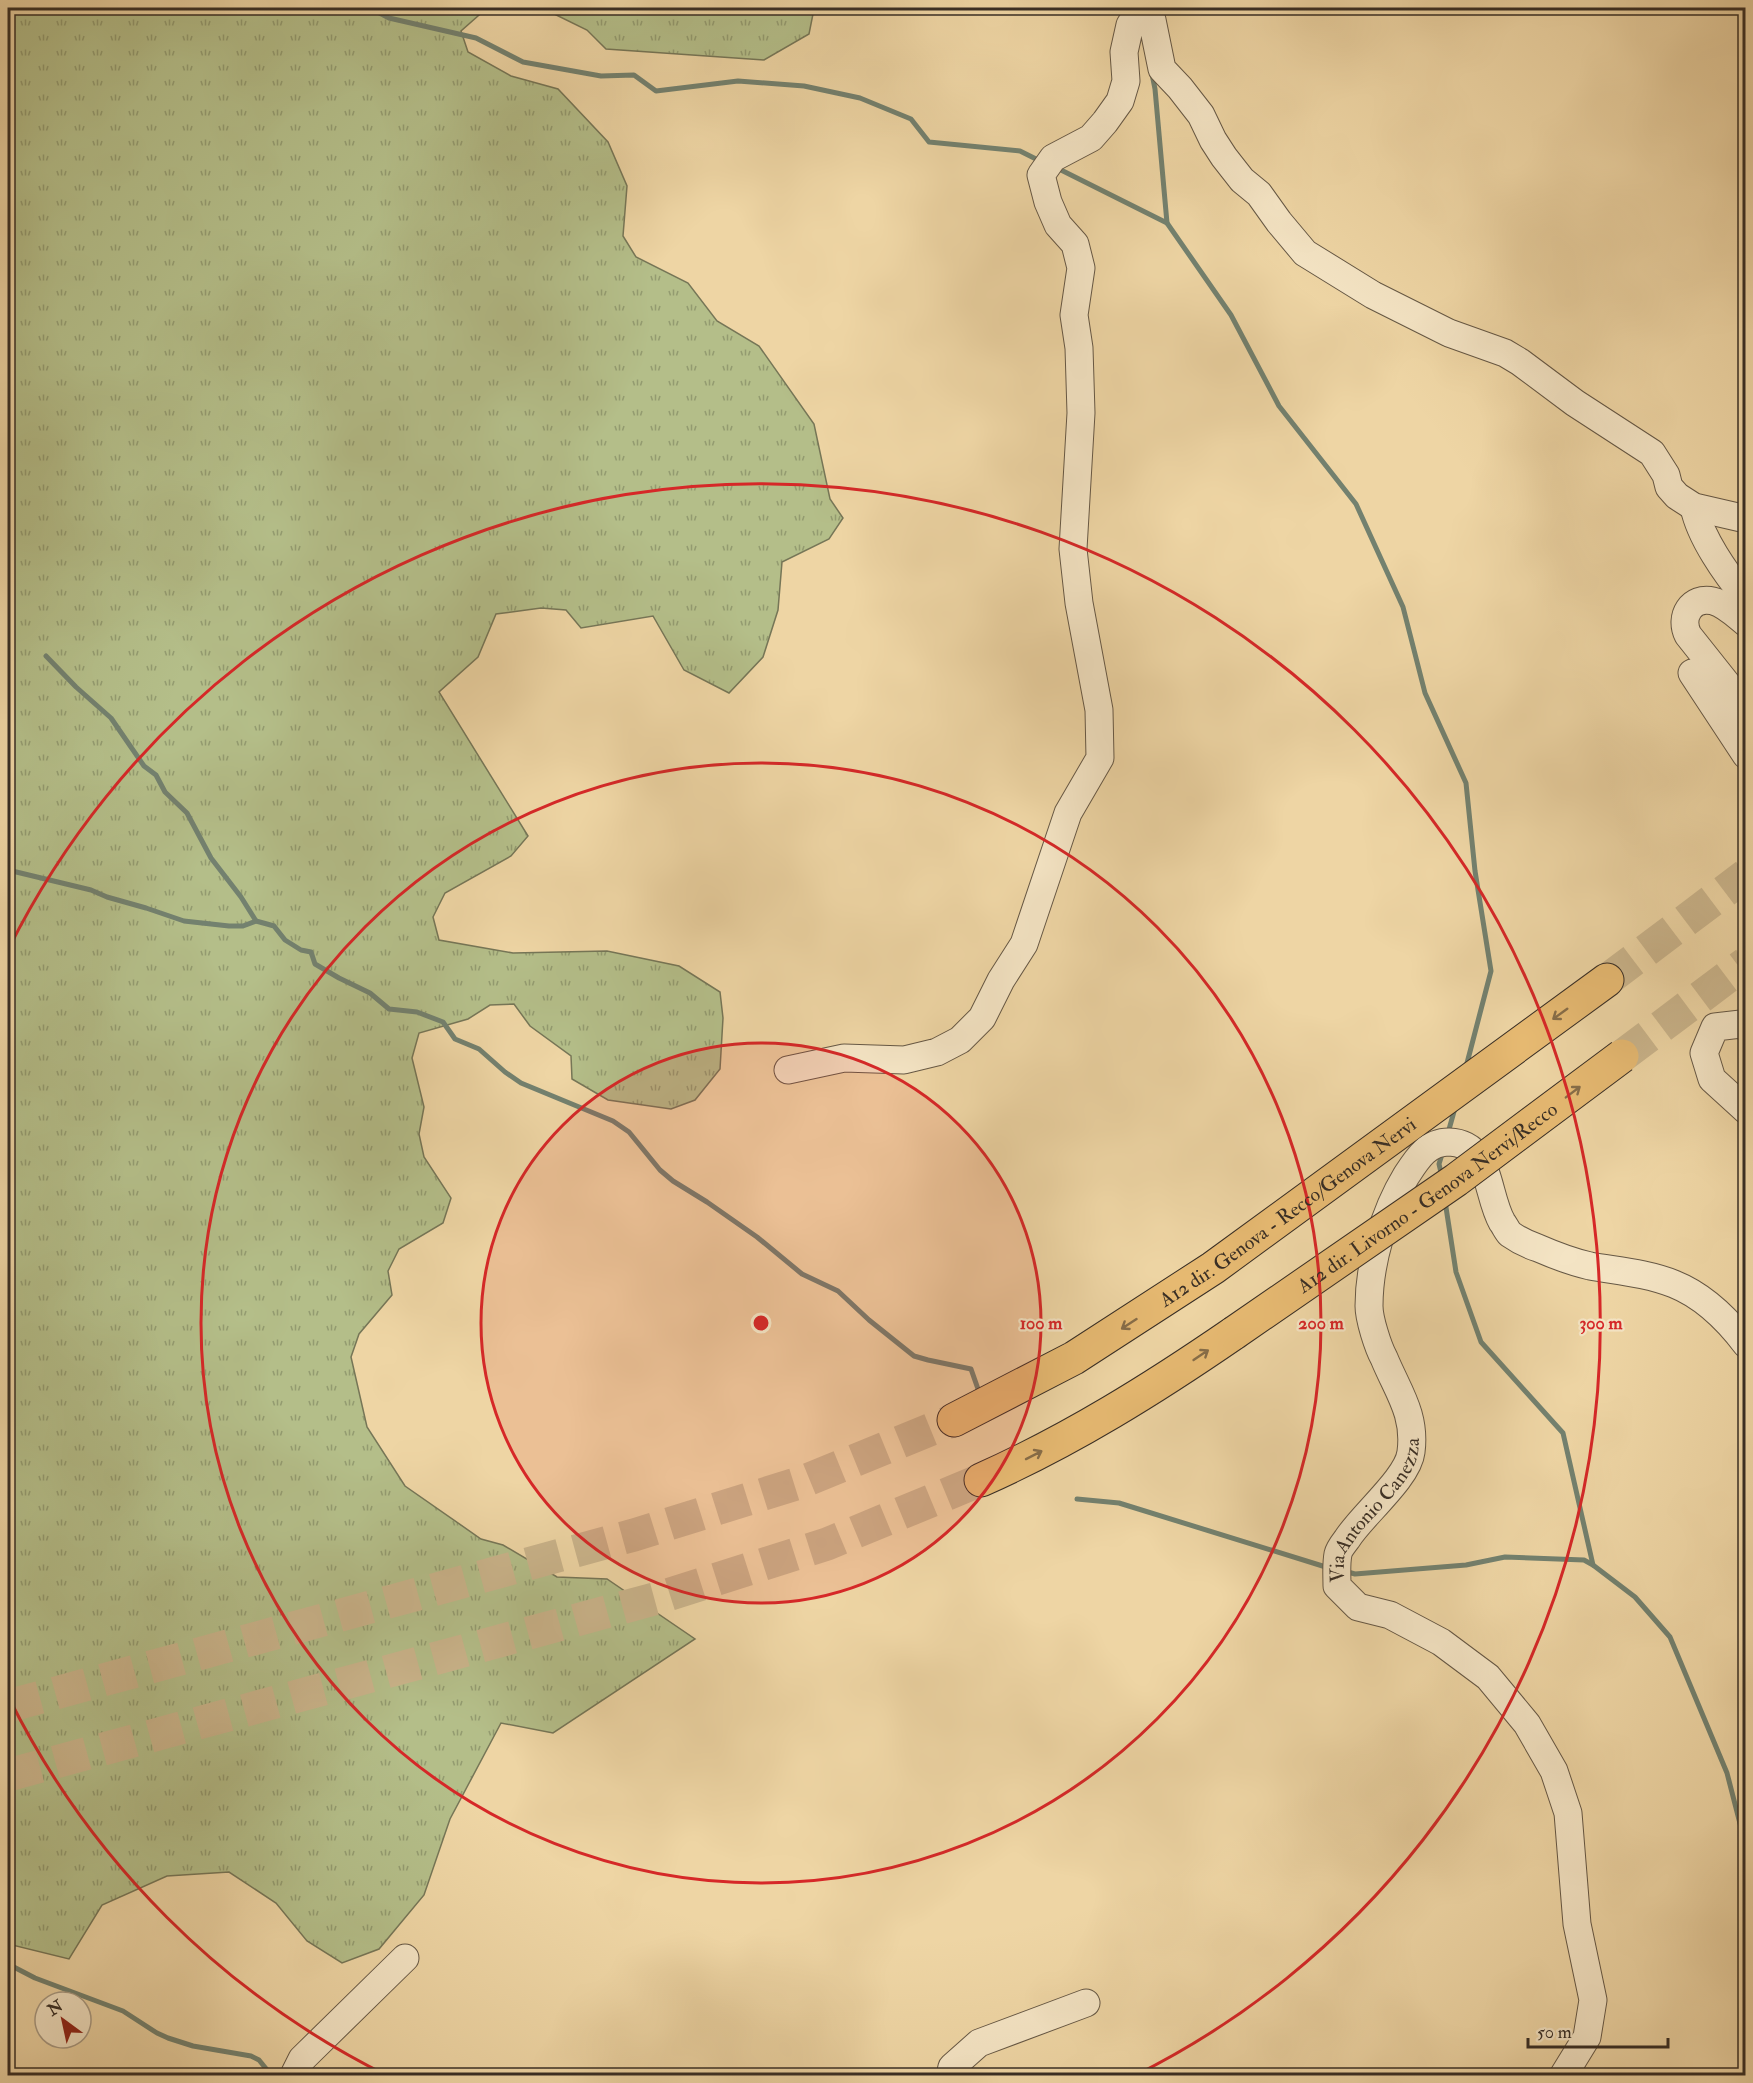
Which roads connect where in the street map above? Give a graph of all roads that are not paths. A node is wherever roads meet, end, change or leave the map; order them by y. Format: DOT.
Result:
graph roads {
  1 [pos="1694,507"];
  2 [pos="1746,519"];
  3 [pos="1746,598"];
  4 [pos="1746,623"];
  5 [pos="1692,673"];
  6 [pos="1746,708"];
  7 [pos="1746,755"];
  8 [pos="1607,980"];
  9 [pos="1746,1027"];
  10 [pos="1622,1056"];
  11 [pos="788,1070"];
  12 [pos="1746,1110"];
  13 [pos="1746,1344"];
  14 [pos="954,1419"];
  15 [pos="981,1480"];
  16 [pos="405,1958"];
  17 [pos="1086,2003"];
  18 [pos="296,2076"];
  19 [pos="950,2076"];
  20 [pos="1563,2076"];
  1 -- 2 [label="street"];
  1 -- 3 [label="street"];
  1 -- 11 [label="street"];
  4 -- 6 [label="street"];
  5 -- 7 [label="street"];
  8 -- 14 [label="highway, A12 dir. Genova - Recco/Genova Nervi, one-way"];
  9 -- 12 [label="street"];
  15 -- 10 [label="highway, A12 dir. Livorno - Genova Nervi/Recco, one-way, bridge"];
  13 -- 20 [label="street, Via Antonio Canezza"];
  16 -- 18 [label="street"];
  17 -- 19 [label="street"];
}
